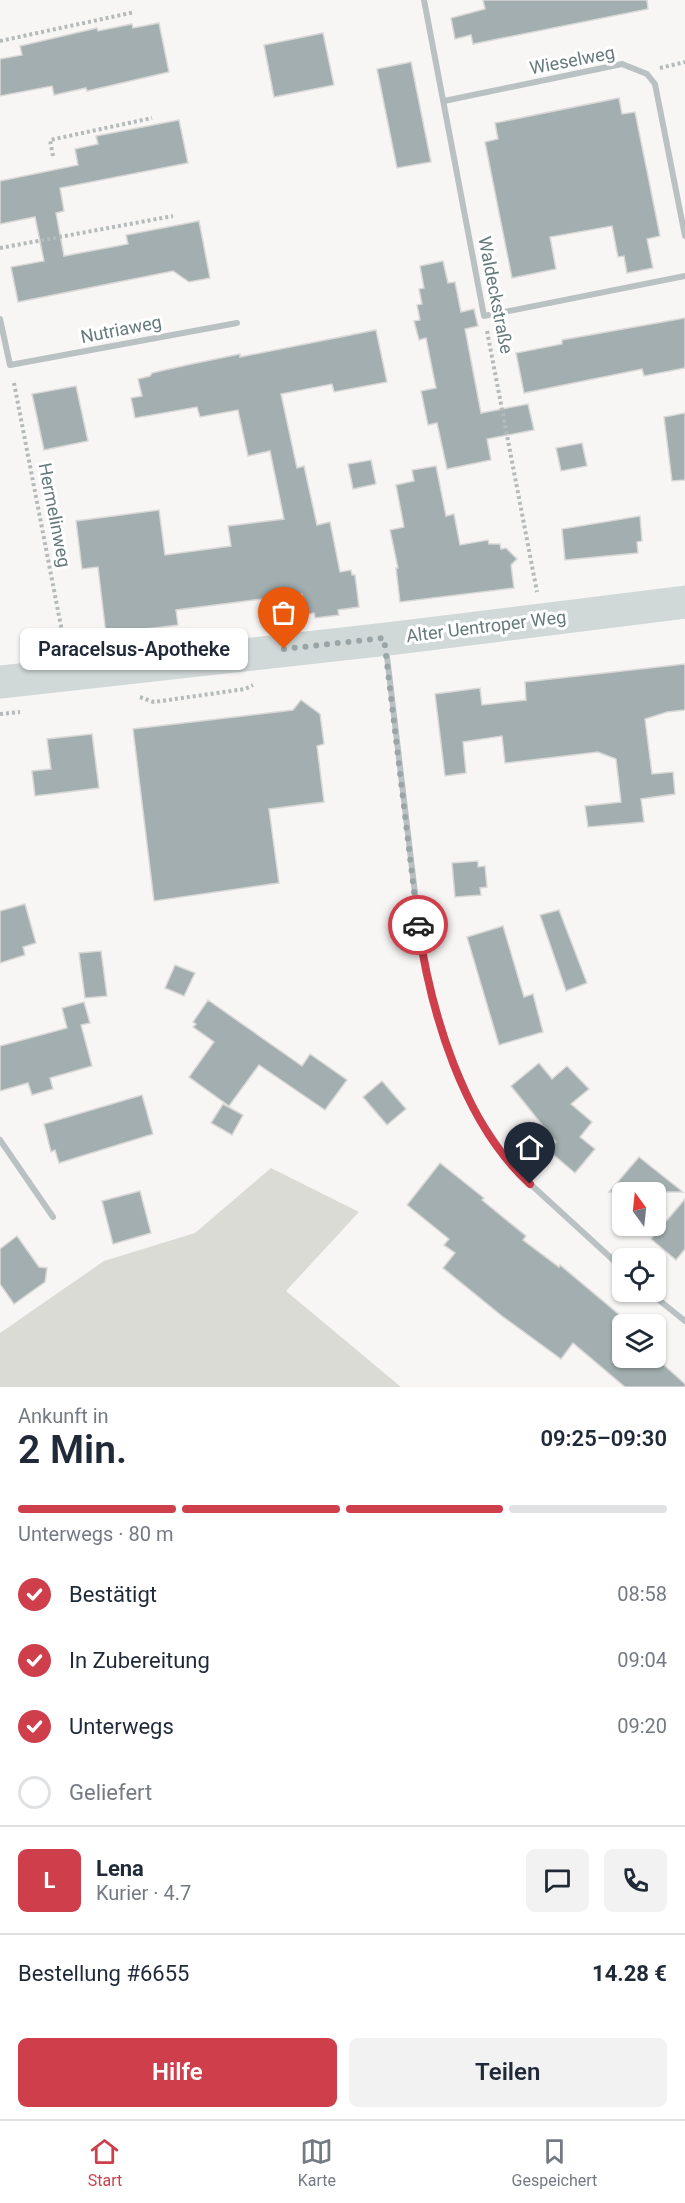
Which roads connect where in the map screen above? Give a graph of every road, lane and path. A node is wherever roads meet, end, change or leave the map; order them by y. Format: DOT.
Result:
graph roads {
  1 [pos="424,0"];
  2 [pos="135,12"];
  3 [pos="0,41"];
  4 [pos="685,62"];
  5 [pos="647,74"];
  6 [pos="444,101"];
  7 [pos="152,118"];
  8 [pos="53,156"];
  9 [pos="172,216"];
  10 [pos="685,236"];
  11 [pos="0,248"];
  12 [pos="685,276"];
  13 [pos="484,316"];
  14 [pos="0,319"];
  15 [pos="237,322"];
  16 [pos="14,383"];
  17 [pos="538,596"];
  18 [pos="685,602"];
  19 [pos="384,638"];
  20 [pos="66,653"];
  21 [pos="0,682"];
  22 [pos="0,1140"];
  23 [pos="53,1217"];
  24 [pos="612,1259"];
  25 [pos="661,1302"];
  26 [pos="685,1321"];
  1 -- 6 [label="street, Waldeckstraße"];
  2 -- 3 [label="path"];
  4 -- 5 [label="path"];
  5 -- 6 [label="street, Wieselweg"];
  5 -- 10 [label="street"];
  6 -- 13 [label="street, Waldeckstraße"];
  7 -- 8 [label="path"];
  9 -- 11 [label="path"];
  12 -- 13 [label="street"];
  13 -- 17 [label="path, Waldeckstraße"];
  14 -- 15 [label="street, Nutriaweg"];
  16 -- 20 [label="path, Hermelinweg"];
  18 -- 19 [label="street, Alter Uentroper Weg"];
  19 -- 21 [label="street, Alter Uentroper Weg"];
  19 -- 24 [label="street"];
  22 -- 23 [label="street"];
  25 -- 26 [label="street"];
}
